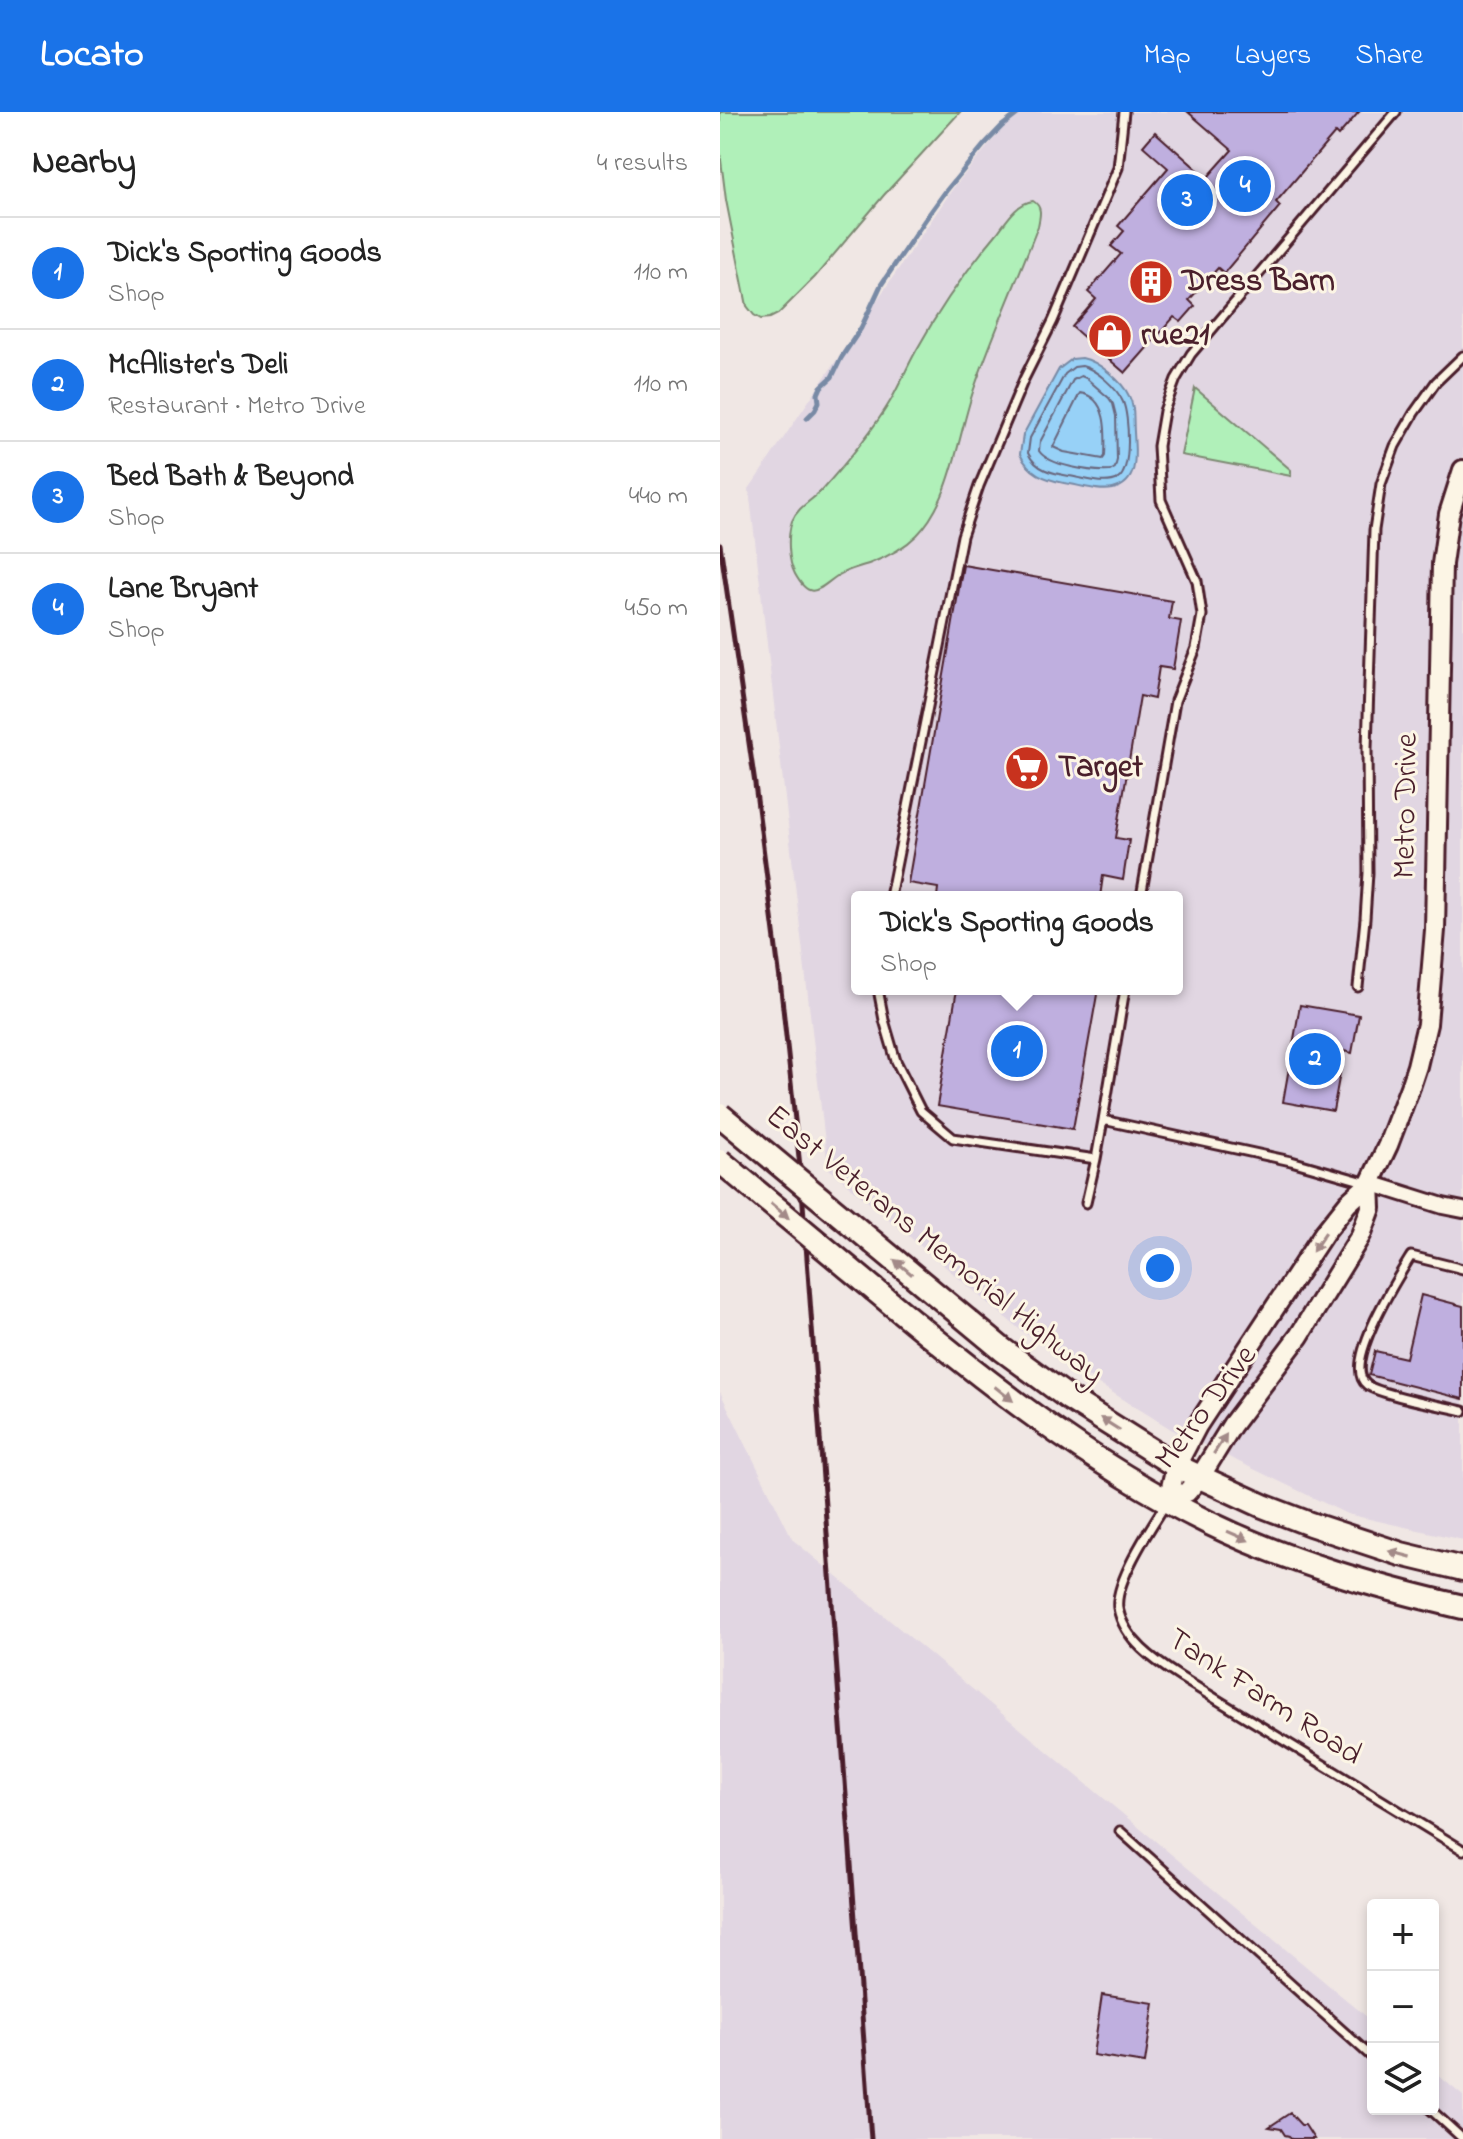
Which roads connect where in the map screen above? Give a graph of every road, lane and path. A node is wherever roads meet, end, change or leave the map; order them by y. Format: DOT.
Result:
graph roads {
  1 [pos="1124,112"];
  2 [pos="1396,112"];
  3 [pos="1463,356"];
  4 [pos="1463,470"];
  5 [pos="891,891"];
  6 [pos="1142,891"];
  7 [pos="1358,987"];
  8 [pos="879,995"];
  9 [pos="1124,995"];
  10 [pos="720,1115"];
  11 [pos="1103,1120"];
  12 [pos="1096,1159"];
  13 [pos="720,1161"];
  14 [pos="1370,1183"];
  15 [pos="1086,1203"];
  16 [pos="1463,1210"];
  17 [pos="1463,1269"];
  18 [pos="1463,1411"];
  19 [pos="1176,1466"];
  20 [pos="1200,1477"];
  21 [pos="1168,1500"];
  22 [pos="1463,1569"];
  23 [pos="1463,1607"];
  24 [pos="1120,1831"];
  25 [pos="1463,1850"];
  26 [pos="1367,2053"];
  27 [pos="1437,2115"];
  28 [pos="1463,2139"];
  1 -- 5 [label="lane"];
  2 -- 6 [label="lane"];
  3 -- 7 [label="lane"];
  4 -- 14 [label="street, Metro Drive"];
  8 -- 12 [label="lane"];
  9 -- 11 [label="lane"];
  19 -- 10 [label="main road, East Veterans Memorial Highway, one-way, bridge"];
  11 -- 12 [label="lane"];
  11 -- 14 [label="lane"];
  12 -- 15 [label="lane"];
  13 -- 21 [label="main road, one-way, bridge"];
  14 -- 16 [label="street"];
  14 -- 19 [label="street, Metro Drive, one-way"];
  20 -- 14 [label="street, Metro Drive, one-way"];
  17 -- 18 [label="lane"];
  19 -- 20 [label="main road, East Veterans Memorial Highway"];
  19 -- 21 [label="street, Metro Drive"];
  20 -- 21 [label="street, Metro Drive"];
  22 -- 20 [label="main road, East Veterans Memorial Highway, one-way"];
  21 -- 23 [label="main road, one-way"];
  21 -- 25 [label="lane, Tank Farm Road"];
  24 -- 26 [label="lane"];
  27 -- 28 [label="lane"];
}
